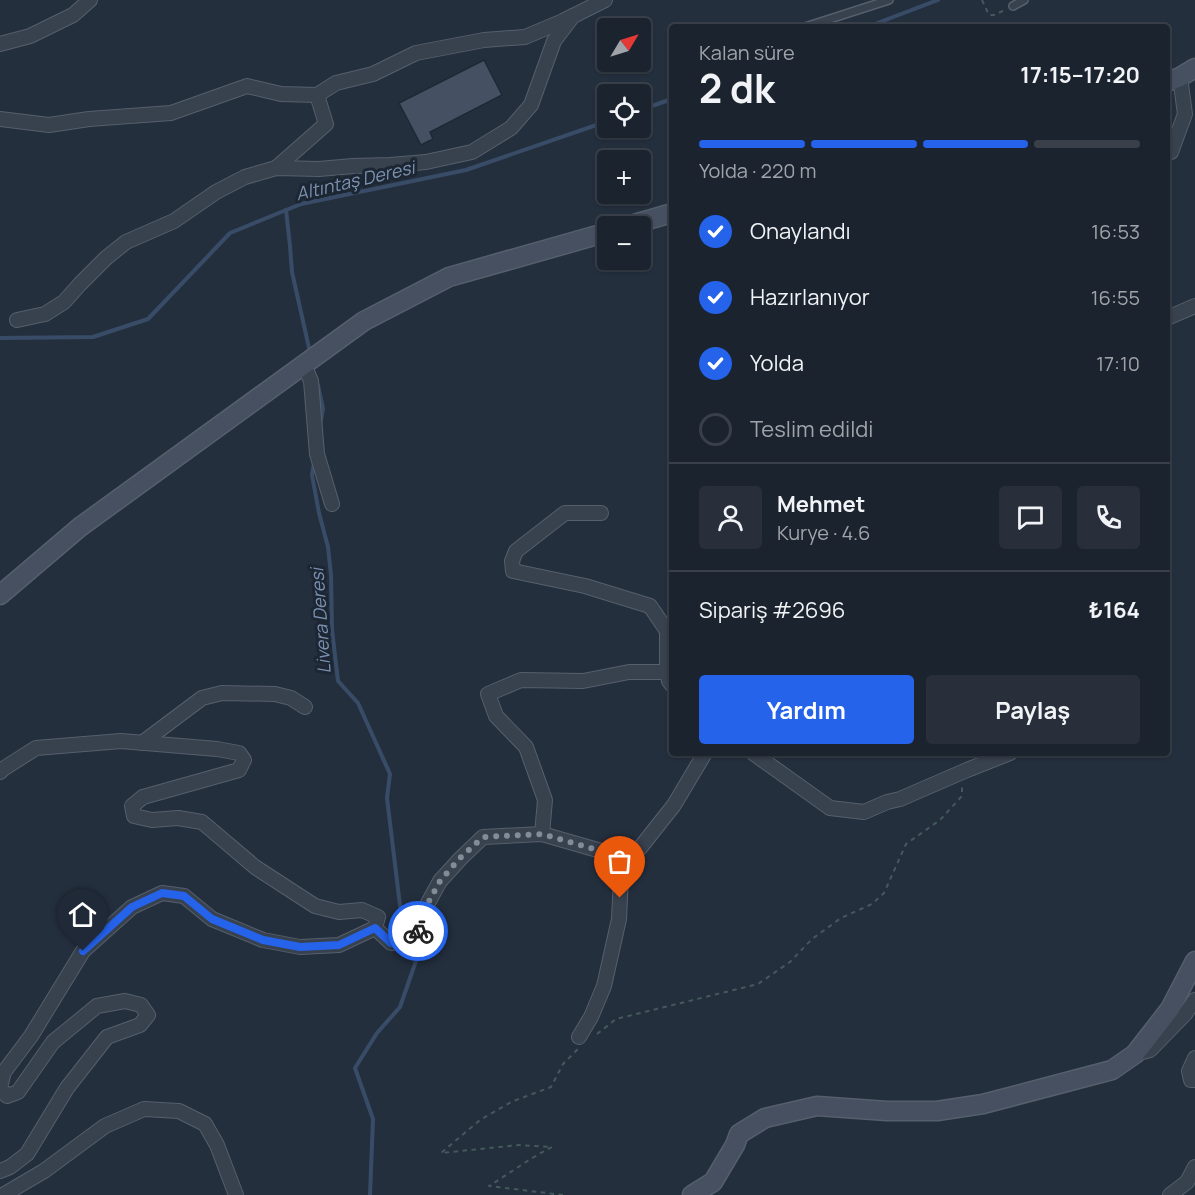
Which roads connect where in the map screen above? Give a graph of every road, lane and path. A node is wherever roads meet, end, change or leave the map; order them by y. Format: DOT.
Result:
graph roads {
  1 [pos="90,0"];
  2 [pos="605,0"];
  3 [pos="889,0"];
  4 [pos="982,0"];
  5 [pos="1024,0"];
  6 [pos="1013,6"];
  7 [pos="573,16"];
  8 [pos="814,24"];
  9 [pos="0,44"];
  10 [pos="1181,76"];
  11 [pos="316,95"];
  12 [pos="1190,117"];
  13 [pos="0,119"];
  14 [pos="1170,152"];
  15 [pos="276,168"];
  16 [pos="669,214"];
  17 [pos="651,219"];
  18 [pos="597,235"];
  19 [pos="1195,306"];
  20 [pos="1170,317"];
  21 [pos="17,320"];
  22 [pos="304,365"];
  23 [pos="332,504"];
  24 [pos="602,513"];
  25 [pos="0,595"];
  26 [pos="669,663"];
  27 [pos="669,679"];
  28 [pos="305,707"];
  29 [pos="142,743"];
  30 [pos="703,756"];
  31 [pos="757,756"];
  32 [pos="1002,756"];
  33 [pos="971,768"];
  34 [pos="0,772"];
  35 [pos="542,834"];
  36 [pos="622,857"];
  37 [pos="375,928"];
  38 [pos="1195,961"];
  39 [pos="1195,1000"];
  40 [pos="584,1040"];
  41 [pos="1135,1054"];
  42 [pos="1195,1058"];
  43 [pos="1195,1080"];
  44 [pos="0,1087"];
  45 [pos="1195,1167"];
  46 [pos="0,1172"];
  47 [pos="3,1195"];
  48 [pos="236,1195"];
  49 [pos="563,1195"];
  50 [pos="692,1195"];
  51 [pos="1170,1195"];
  1 -- 9 [label="street"];
  2 -- 7 [label="street"];
  3 -- 8 [label="lane"];
  4 -- 6 [label="path"];
  5 -- 6 [label="lane"];
  7 -- 11 [label="street"];
  7 -- 15 [label="street"];
  10 -- 12 [label="street"];
  11 -- 13 [label="street"];
  11 -- 15 [label="street"];
  12 -- 14 [label="street"];
  15 -- 21 [label="street"];
  16 -- 17 [label="main road"];
  18 -- 22 [label="main road"];
  19 -- 20 [label="street"];
  22 -- 23 [label="street"];
  22 -- 25 [label="main road"];
  24 -- 26 [label="street"];
  27 -- 35 [label="street"];
  28 -- 29 [label="street"];
  29 -- 34 [label="street"];
  29 -- 37 [label="street"];
  30 -- 36 [label="street"];
  31 -- 33 [label="street"];
  32 -- 33 [label="street"];
  33 -- 40 [label="path"];
  35 -- 36 [label="street"];
  35 -- 37 [label="street"];
  36 -- 40 [label="street"];
  37 -- 44 [label="street"];
  38 -- 41 [label="main road"];
  39 -- 41 [label="street"];
  40 -- 49 [label="path"];
  41 -- 50 [label="main road"];
  42 -- 43 [label="street"];
  44 -- 46 [label="street"];
  45 -- 51 [label="street"];
  47 -- 48 [label="street"];
}
